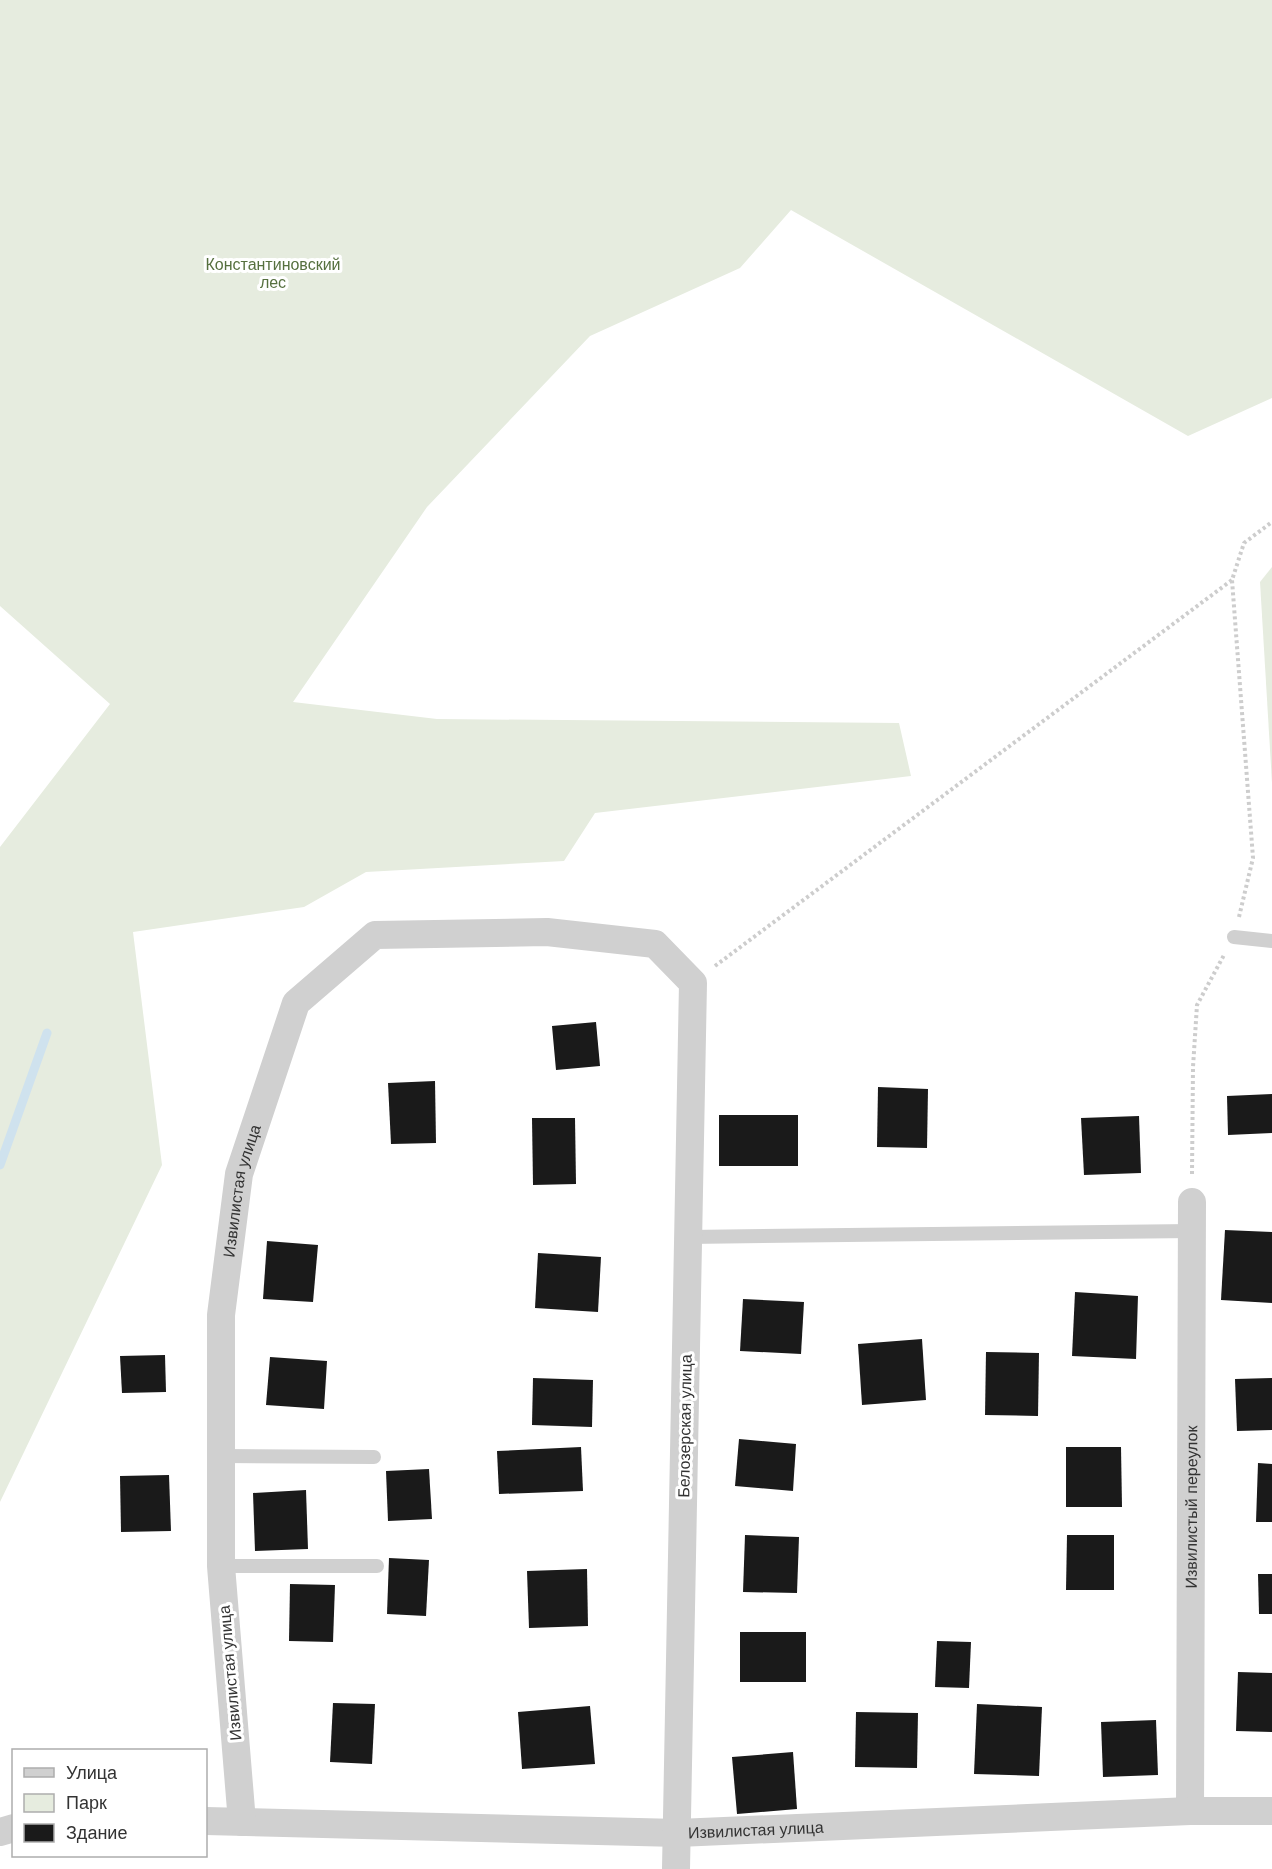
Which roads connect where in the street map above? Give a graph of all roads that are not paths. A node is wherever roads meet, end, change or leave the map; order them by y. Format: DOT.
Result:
graph roads {
  1 [pos="1234,937"];
  2 [pos="1272,941"];
  3 [pos="693,983"];
  4 [pos="1192,1202"];
  5 [pos="1192,1231"];
  6 [pos="688,1237"];
  7 [pos="221,1456"];
  8 [pos="374,1457"];
  9 [pos="221,1566"];
  10 [pos="377,1566"];
  11 [pos="1190,1811"];
  12 [pos="1272,1811"];
  13 [pos="207,1821"];
  14 [pos="242,1822"];
  15 [pos="678,1833"];
  16 [pos="675,1869"];
  1 -- 2 [label="lane"];
  3 -- 6 [label="street, Белозерская улица"];
  3 -- 7 [label="street, Извилистая улица"];
  4 -- 5 [label="street, Извилистый переулок"];
  5 -- 6 [label="lane"];
  5 -- 11 [label="street, Извилистый переулок"];
  6 -- 15 [label="street, Белозерская улица"];
  7 -- 8 [label="lane"];
  7 -- 9 [label="street, Извилистая улица"];
  9 -- 10 [label="lane"];
  9 -- 14 [label="street, Извилистая улица"];
  11 -- 12 [label="street, Извилистая улица"];
  11 -- 15 [label="street, Извилистая улица"];
  13 -- 14 [label="street, Извилистая улица"];
  14 -- 15 [label="street, Извилистая улица"];
  15 -- 16 [label="street, Белозерская улица"];
}
